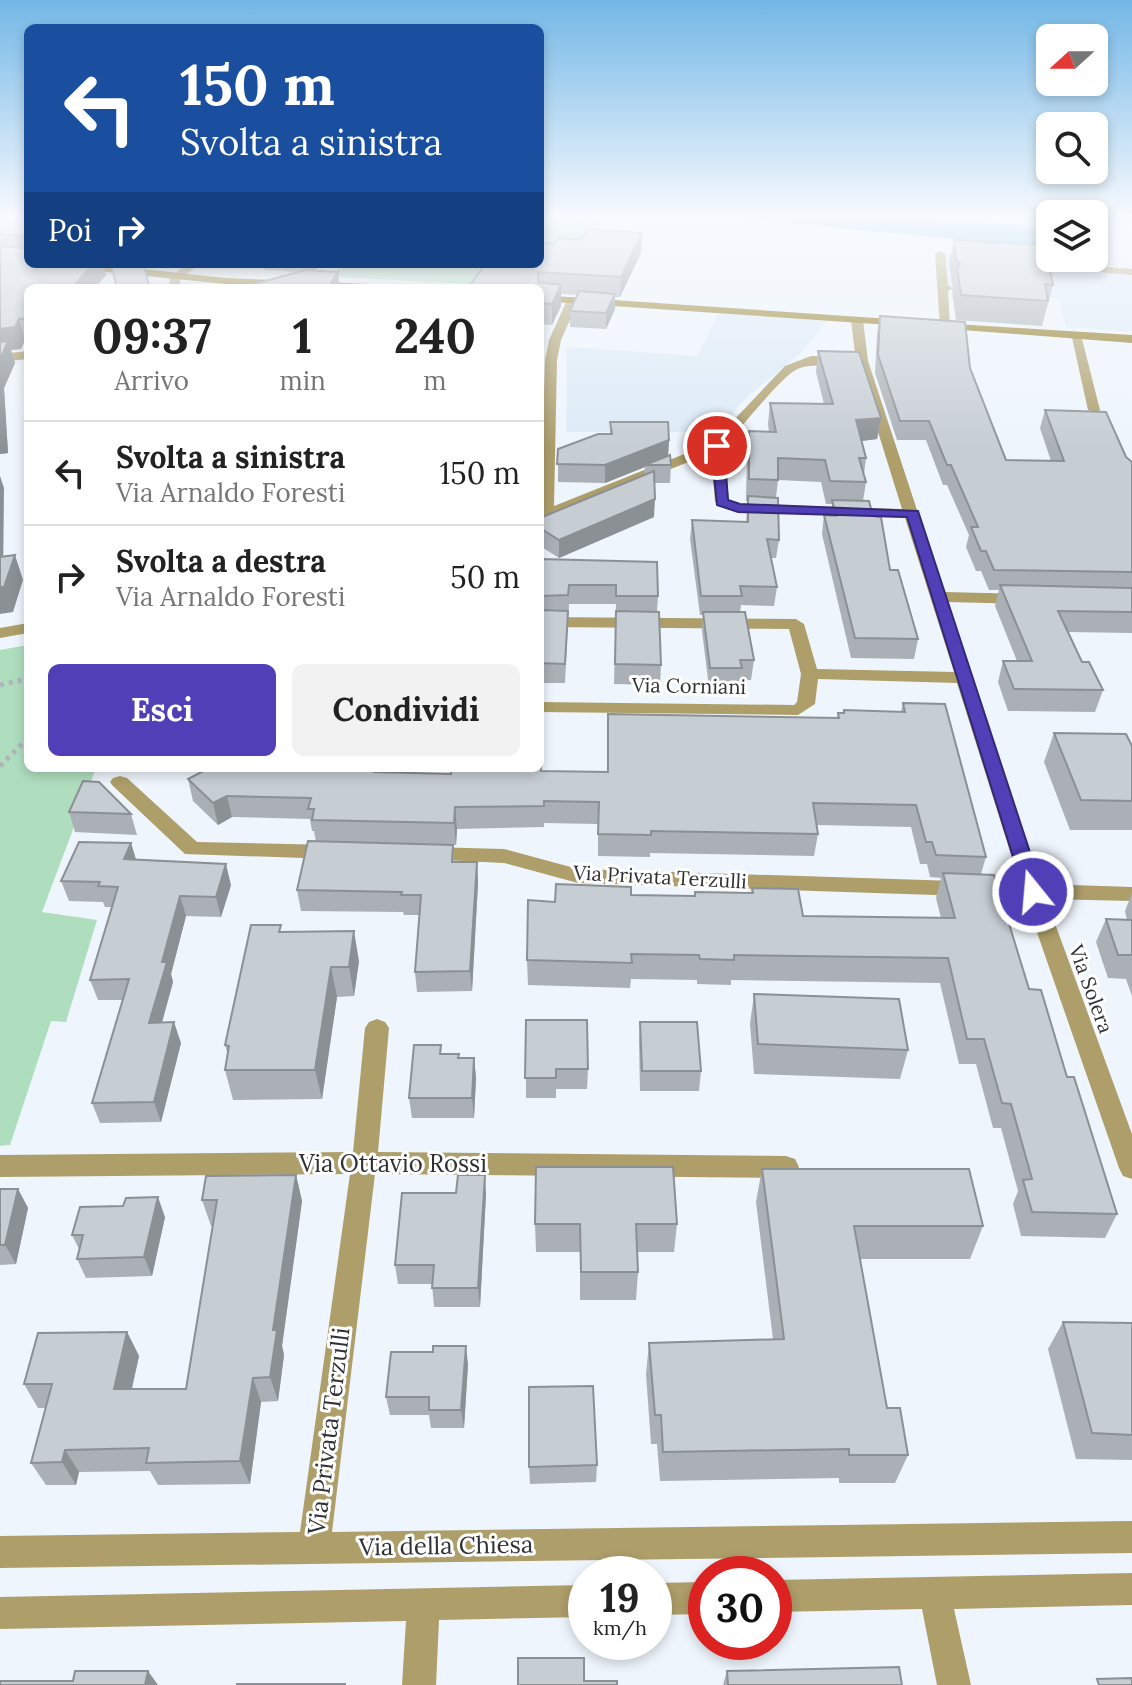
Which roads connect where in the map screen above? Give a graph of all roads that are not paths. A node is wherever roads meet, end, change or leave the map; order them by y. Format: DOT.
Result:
graph roads {
  1 [pos="945,293"];
  2 [pos="544,298"];
  3 [pos="573,300"];
  4 [pos="857,320"];
  5 [pos="916,324"];
  6 [pos="930,325"];
  7 [pos="945,326"];
  8 [pos="1075,335"];
  9 [pos="1132,339"];
  10 [pos="24,355"];
  11 [pos="0,358"];
  12 [pos="862,361"];
  13 [pos="1094,410"];
  14 [pos="717,446"];
  15 [pos="544,496"];
  16 [pos="913,514"];
  17 [pos="544,516"];
  18 [pos="939,597"];
  19 [pos="1043,599"];
  20 [pos="544,622"];
  21 [pos="24,629"];
  22 [pos="0,633"];
  23 [pos="810,674"];
  24 [pos="966,678"];
  25 [pos="544,707"];
  26 [pos="120,782"];
  27 [pos="348,853"];
  28 [pos="410,854"];
  29 [pos="1033,892"];
  30 [pos="1132,894"];
  31 [pos="377,1028"];
  32 [pos="364,1163"];
  33 [pos="0,1166"];
  34 [pos="786,1167"];
  35 [pos="1132,1168"];
  36 [pos="1132,1537"];
  37 [pos="314,1548"];
  38 [pos="0,1552"];
  39 [pos="1132,1589"];
  40 [pos="934,1591"];
  41 [pos="792,1595"];
  42 [pos="568,1601"];
  43 [pos="423,1605"];
  44 [pos="0,1613"];
  45 [pos="419,1685"];
  46 [pos="954,1685"];
  1 -- 7 [label="lane"];
  2 -- 3 [label="street"];
  3 -- 4 [label="street"];
  3 -- 15 [label="street"];
  4 -- 5 [label="street"];
  4 -- 12 [label="street, Via Solera"];
  6 -- 7 [label="street"];
  7 -- 8 [label="street"];
  8 -- 9 [label="street"];
  8 -- 13 [label="street"];
  10 -- 11 [label="street"];
  12 -- 14 [label="street"];
  12 -- 16 [label="street, Via Solera"];
  14 -- 16 [label="street"];
  14 -- 17 [label="street"];
  16 -- 18 [label="street, Via Solera"];
  18 -- 19 [label="street"];
  18 -- 24 [label="street, Via Solera"];
  20 -- 23 [label="street"];
  21 -- 22 [label="street"];
  23 -- 24 [label="street"];
  23 -- 25 [label="street, Via Corniani"];
  24 -- 29 [label="street, Via Solera"];
  26 -- 27 [label="street"];
  28 -- 29 [label="street, Via Privata Terzulli"];
  29 -- 30 [label="street, Via Privata Terzulli"];
  29 -- 35 [label="street, Via Solera"];
  31 -- 32 [label="street, Via Privata Terzulli"];
  32 -- 33 [label="street, Via Ottavio Rossi"];
  32 -- 34 [label="street, Via Ottavio Rossi"];
  32 -- 37 [label="street, Via Privata Terzulli"];
  36 -- 37 [label="street, Via della Chiesa"];
  37 -- 38 [label="street, Via della Chiesa"];
  39 -- 40 [label="street"];
  40 -- 41 [label="street"];
  40 -- 46 [label="street"];
  42 -- 43 [label="street"];
  43 -- 44 [label="street"];
  43 -- 45 [label="street"];
}
